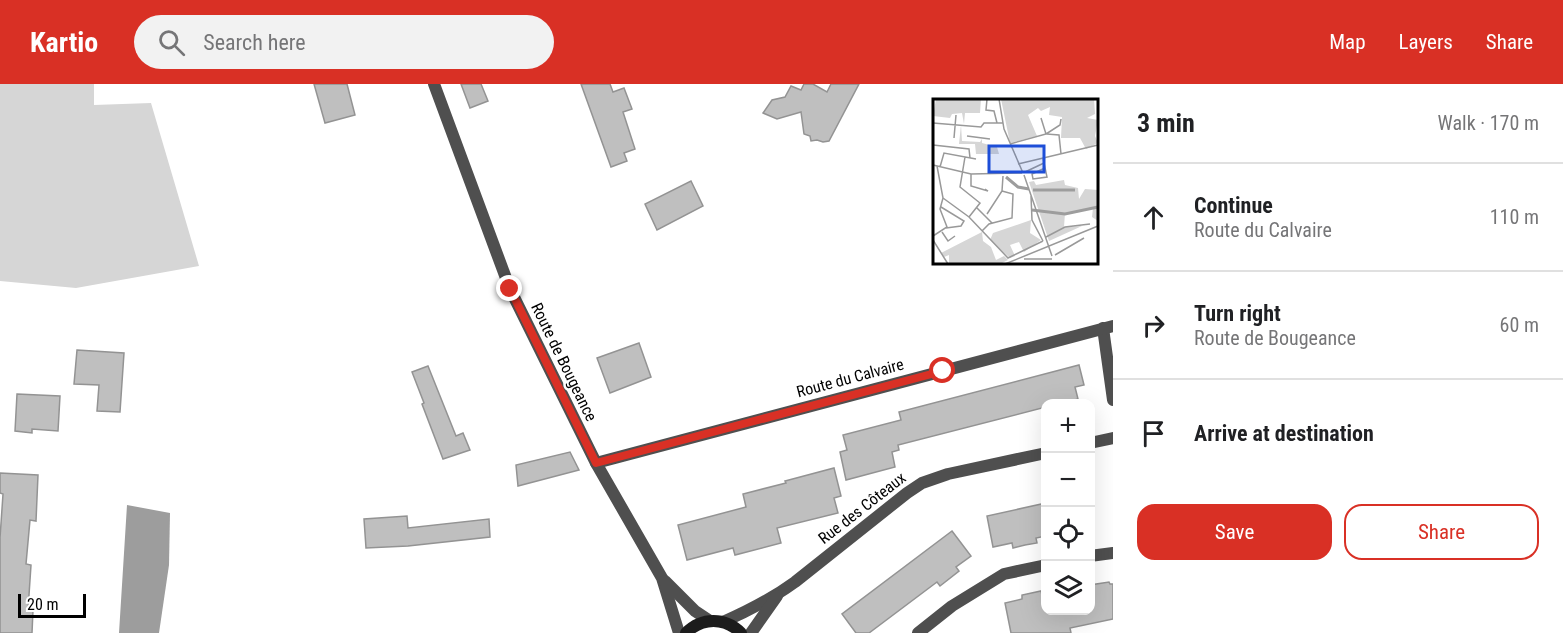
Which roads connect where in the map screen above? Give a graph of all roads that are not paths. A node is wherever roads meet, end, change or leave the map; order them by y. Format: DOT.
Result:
graph roads {
  1 [pos="434,84"];
  2 [pos="1108,327"];
  3 [pos="1113,400"];
  4 [pos="1113,438"];
  5 [pos="1095,442"];
  6 [pos="1041,454"];
  7 [pos="596,463"];
  8 [pos="1113,554"];
  9 [pos="1095,556"];
  10 [pos="1041,567"];
  11 [pos="662,578"];
  12 [pos="779,593"];
  13 [pos="710,621"];
  14 [pos="723,622"];
  15 [pos="679,633"];
  16 [pos="686,633"];
  17 [pos="741,633"];
  18 [pos="751,633"];
  19 [pos="918,633"];
  1 -- 7 [label="street, Route de Bougeance"];
  2 -- 3 [label="street"];
  2 -- 7 [label="street, Route du Calvaire"];
  4 -- 5 [label="street"];
  6 -- 12 [label="street, Rue des Côteaux"];
  7 -- 11 [label="street, Route de Bougeance"];
  8 -- 9 [label="street"];
  10 -- 19 [label="street"];
  11 -- 13 [label="street, Route de Bougeance"];
  11 -- 15 [label="street, Route de Bougeance"];
  12 -- 14 [label="street, Rue des Côteaux"];
  12 -- 18 [label="street, Rue des Côteaux"];
  13 -- 14 [label="street"];
  13 -- 16 [label="street"];
  14 -- 17 [label="street"];
}
